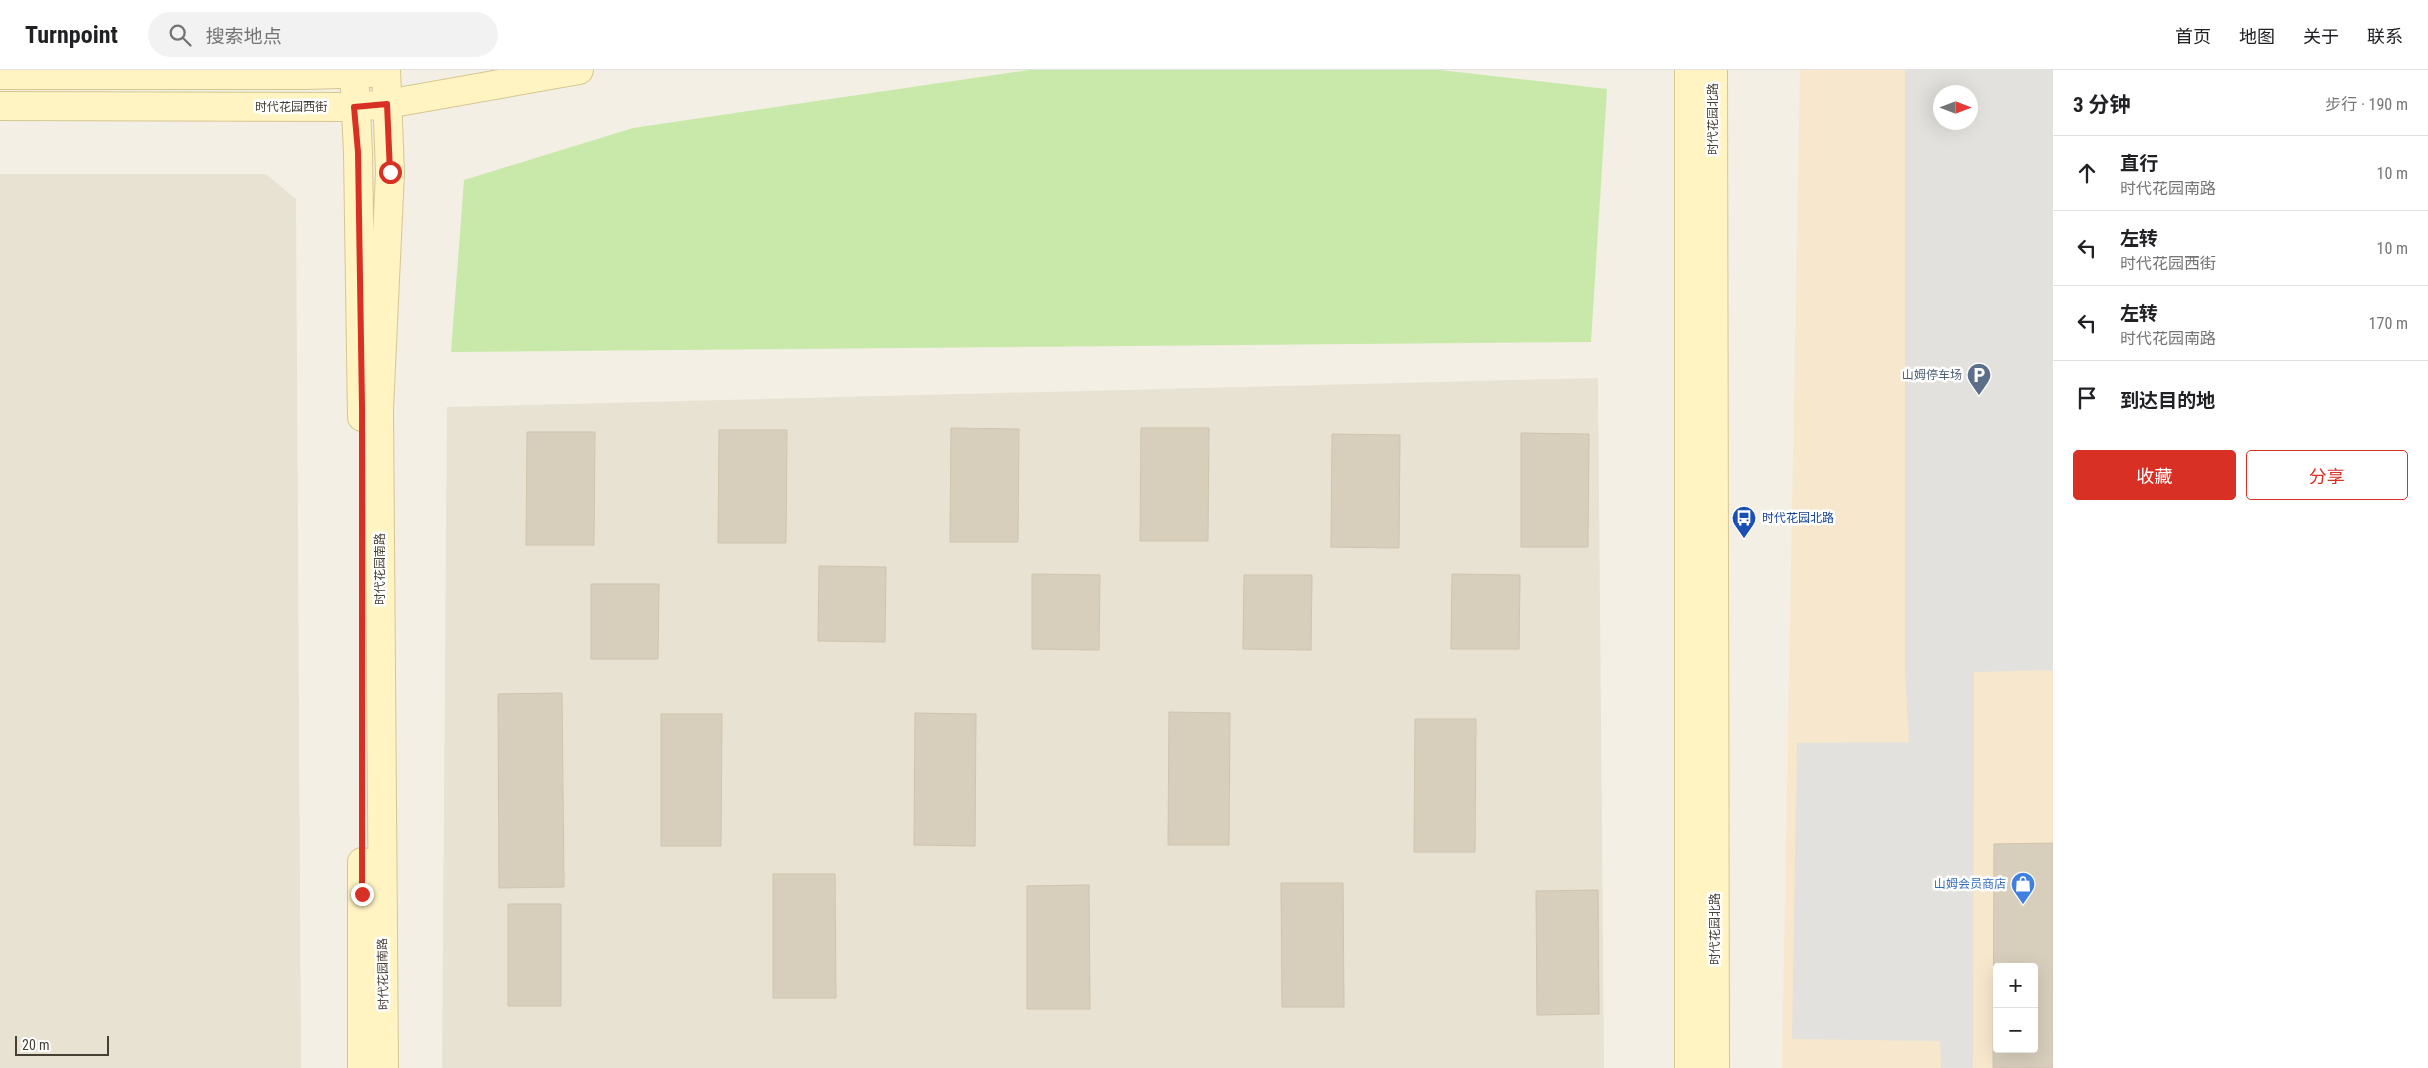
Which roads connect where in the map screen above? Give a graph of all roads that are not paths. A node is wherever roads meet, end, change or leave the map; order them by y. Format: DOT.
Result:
graph roads {
  1 [pos="579,70"];
  2 [pos="1689,70"];
  3 [pos="1713,70"];
  4 [pos="390,71"];
  5 [pos="354,72"];
  6 [pos="0,76"];
  7 [pos="387,104"];
  8 [pos="0,106"];
  9 [pos="354,107"];
  10 [pos="362,1068"];
  11 [pos="384,1068"];
  12 [pos="1689,1068"];
  13 [pos="1715,1068"];
  1 -- 7 [label="street, 时代花园西街"];
  2 -- 12 [label="street, 时代花园北路"];
  3 -- 13 [label="street, 时代花园北路"];
  4 -- 5 [label="street"];
  4 -- 7 [label="street, 时代花园南路"];
  5 -- 6 [label="street"];
  5 -- 9 [label="street, 时代花园南路"];
  7 -- 9 [label="street, 时代花园西街"];
  7 -- 11 [label="street, 时代花园南路"];
  8 -- 9 [label="street, 时代花园西街"];
  9 -- 10 [label="street, 时代花园南路"];
}
